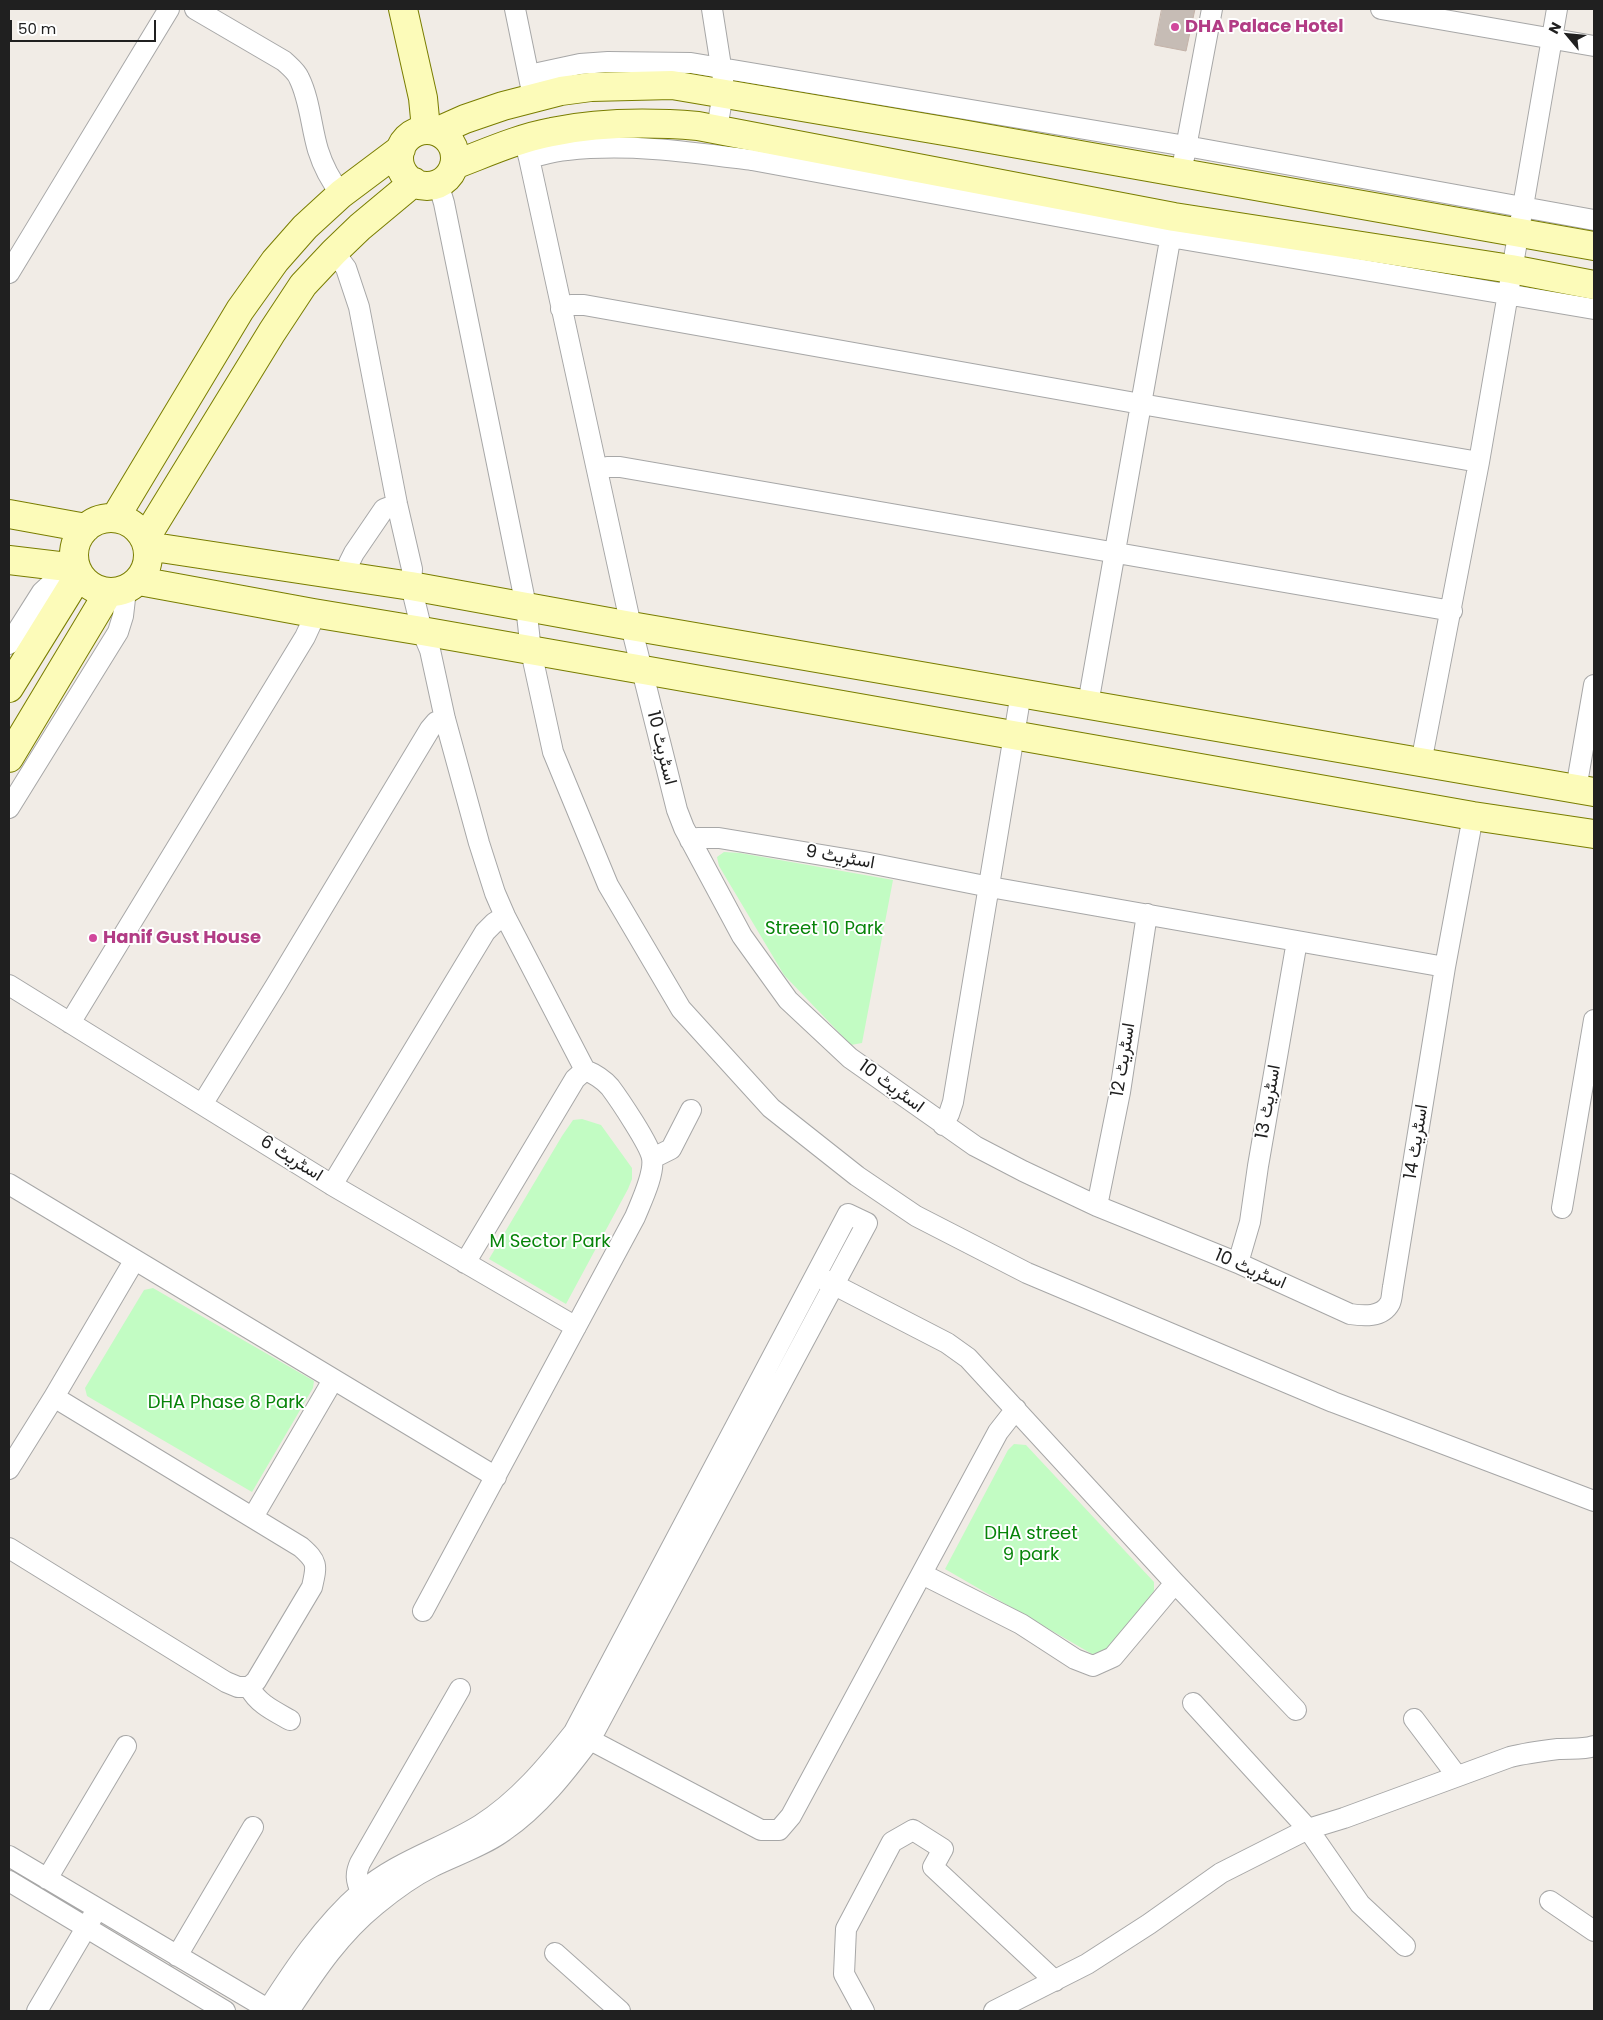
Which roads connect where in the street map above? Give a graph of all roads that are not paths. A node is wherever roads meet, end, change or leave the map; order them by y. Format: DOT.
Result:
graph roads {
  1 [pos="170,9"];
  2 [pos="194,9"];
  3 [pos="403,9"];
  4 [pos="515,9"];
  5 [pos="712,9"];
  6 [pos="1212,9"];
  7 [pos="1381,9"];
  8 [pos="1558,9"];
  9 [pos="1552,39"];
  10 [pos="1594,46"];
  11 [pos="723,80"];
  12 [pos="531,86"];
  13 [pos="717,129"];
  14 [pos="432,130"];
  15 [pos="1186,146"];
  16 [pos="401,149"];
  17 [pos="526,149"];
  18 [pos="1181,172"];
  19 [pos="435,177"];
  20 [pos="341,194"];
  21 [pos="1520,220"];
  22 [pos="1594,220"];
  23 [pos="1172,227"];
  24 [pos="1594,246"];
  25 [pos="334,252"];
  26 [pos="9,273"];
  27 [pos="1509,281"];
  28 [pos="1594,285"];
  29 [pos="561,309"];
  30 [pos="1594,309"];
  31 [pos="1140,404"];
  32 [pos="1479,462"];
  33 [pos="597,470"];
  34 [pos="397,504"];
  35 [pos="9,514"];
  36 [pos="115,518"];
  37 [pos="86,528"];
  38 [pos="146,543"];
  39 [pos="1115,553"];
  40 [pos="9,560"];
  41 [pos="78,572"];
  42 [pos="349,576"];
  43 [pos="411,586"];
  44 [pos="124,588"];
  45 [pos="526,606"];
  46 [pos="1452,611"];
  47 [pos="313,613"];
  48 [pos="632,626"];
  49 [pos="422,631"];
  50 [pos="9,644"];
  51 [pos="531,651"];
  52 [pos="642,670"];
  53 [pos="1594,685"];
  54 [pos="9,688"];
  55 [pos="1022,693"];
  56 [pos="1088,704"];
  57 [pos="445,719"];
  58 [pos="1014,734"];
  59 [pos="9,758"];
  60 [pos="1421,763"];
  61 [pos="1585,791"];
  62 [pos="9,808"];
  63 [pos="1473,816"];
  64 [pos="1594,834"];
  65 [pos="690,840"];
  66 [pos="990,887"];
  67 [pos="1147,914"];
  68 [pos="505,916"];
  69 [pos="1297,941"];
  70 [pos="1445,967"];
  71 [pos="9,985"];
  72 [pos="1594,1020"];
  73 [pos="70,1023"];
  74 [pos="585,1070"];
  75 [pos="203,1103"];
  76 [pos="691,1110"];
  77 [pos="942,1124"];
  78 [pos="652,1158"];
  79 [pos="9,1184"];
  80 [pos="332,1185"];
  81 [pos="1097,1206"];
  82 [pos="1562,1208"];
  83 [pos="134,1260"];
  84 [pos="465,1263"];
  85 [pos="1238,1263"];
  86 [pos="826,1280"];
  87 [pos="1380,1312"];
  88 [pos="576,1327"];
  89 [pos="333,1380"];
  90 [pos="54,1397"];
  91 [pos="1016,1409"];
  92 [pos="9,1470"];
  93 [pos="496,1477"];
  94 [pos="1594,1501"];
  95 [pos="253,1517"];
  96 [pos="9,1548"];
  97 [pos="922,1574"];
  98 [pos="1174,1584"];
  99 [pos="424,1611"];
  100 [pos="249,1687"];
  101 [pos="460,1689"];
  102 [pos="1193,1703"];
  103 [pos="1296,1710"];
  104 [pos="290,1720"];
  105 [pos="1414,1720"];
  106 [pos="582,1736"];
  107 [pos="126,1746"];
  108 [pos="1594,1746"];
  109 [pos="1457,1776"];
  110 [pos="253,1827"];
  111 [pos="1308,1829"];
  112 [pos="9,1856"];
  113 [pos="47,1879"];
  114 [pos="9,1882"];
  115 [pos="361,1892"];
  116 [pos="1550,1901"];
  117 [pos="97,1908"];
  118 [pos="86,1928"];
  119 [pos="1594,1931"];
  120 [pos="1405,1946"];
  121 [pos="555,1953"];
  122 [pos="177,1956"];
  123 [pos="1056,1981"];
  124 [pos="37,2011"];
  125 [pos="225,2011"];
  126 [pos="269,2011"];
  127 [pos="289,2011"];
  128 [pos="620,2011"];
  129 [pos="864,2011"];
  130 [pos="994,2011"];
  1 -- 26 [label="street"];
  2 -- 20 [label="street"];
  3 -- 14 [label="street"];
  4 -- 12 [label="street"];
  5 -- 11 [label="street"];
  6 -- 15 [label="street"];
  7 -- 9 [label="street"];
  8 -- 9 [label="street"];
  9 -- 10 [label="street"];
  9 -- 21 [label="street"];
  11 -- 12 [label="street"];
  11 -- 13 [label="street"];
  11 -- 15 [label="street"];
  11 -- 18 [label="street"];
  12 -- 14 [label="street"];
  13 -- 17 [label="street"];
  13 -- 23 [label="street"];
  14 -- 16 [label="street"];
  14 -- 19 [label="street"];
  15 -- 18 [label="street"];
  15 -- 21 [label="street"];
  16 -- 19 [label="street"];
  16 -- 20 [label="street"];
  17 -- 19 [label="street"];
  17 -- 23 [label="street"];
  17 -- 29 [label="street, اسٹریٹ 10"];
  18 -- 21 [label="street"];
  19 -- 25 [label="street"];
  19 -- 45 [label="street"];
  20 -- 36 [label="street"];
  21 -- 22 [label="street"];
  21 -- 24 [label="street"];
  21 -- 27 [label="street"];
  23 -- 27 [label="street"];
  23 -- 31 [label="street"];
  25 -- 34 [label="street"];
  25 -- 38 [label="street"];
  27 -- 28 [label="street"];
  27 -- 30 [label="street"];
  27 -- 32 [label="street"];
  29 -- 31 [label="street"];
  29 -- 33 [label="street, اسٹریٹ 10"];
  31 -- 32 [label="street"];
  31 -- 39 [label="street"];
  32 -- 46 [label="street"];
  33 -- 39 [label="street"];
  33 -- 48 [label="street, اسٹریٹ 10"];
  34 -- 42 [label="street"];
  34 -- 43 [label="street"];
  35 -- 37 [label="street"];
  36 -- 37 [label="street"];
  36 -- 38 [label="street"];
  37 -- 41 [label="street"];
  38 -- 42 [label="street"];
  38 -- 44 [label="street"];
  39 -- 46 [label="street"];
  39 -- 56 [label="street"];
  40 -- 41 [label="street"];
  41 -- 44 [label="street"];
  41 -- 50 [label="street"];
  41 -- 54 [label="street"];
  42 -- 43 [label="street"];
  43 -- 45 [label="street"];
  43 -- 49 [label="street"];
  44 -- 47 [label="street"];
  44 -- 59 [label="street"];
  44 -- 62 [label="street"];
  45 -- 48 [label="street"];
  45 -- 51 [label="street"];
  46 -- 60 [label="street"];
  47 -- 49 [label="street"];
  47 -- 73 [label="street"];
  48 -- 52 [label="street, اسٹریٹ 10"];
  48 -- 55 [label="street"];
  49 -- 51 [label="street"];
  49 -- 57 [label="street"];
  51 -- 52 [label="street"];
  51 -- 94 [label="street"];
  52 -- 58 [label="street"];
  52 -- 65 [label="street, اسٹریٹ 10"];
  53 -- 61 [label="street"];
  55 -- 56 [label="street"];
  55 -- 58 [label="street"];
  56 -- 60 [label="street"];
  57 -- 68 [label="street"];
  57 -- 75 [label="street"];
  58 -- 63 [label="street"];
  58 -- 66 [label="street"];
  60 -- 61 [label="street"];
  63 -- 64 [label="street"];
  63 -- 70 [label="street, اسٹریٹ 14"];
  65 -- 66 [label="street, اسٹریٹ 9"];
  65 -- 77 [label="street, اسٹریٹ 10"];
  66 -- 67 [label="street, اسٹریٹ 9"];
  66 -- 77 [label="street"];
  67 -- 69 [label="street, اسٹریٹ 9"];
  67 -- 81 [label="street, اسٹریٹ 12"];
  68 -- 74 [label="street"];
  68 -- 80 [label="street"];
  69 -- 70 [label="street, اسٹریٹ 9"];
  69 -- 85 [label="street, اسٹریٹ 13"];
  70 -- 87 [label="street, اسٹریٹ 14"];
  71 -- 73 [label="street, اسٹریٹ 6"];
  72 -- 82 [label="street"];
  73 -- 75 [label="street, اسٹریٹ 6"];
  74 -- 78 [label="street"];
  74 -- 84 [label="street"];
  75 -- 80 [label="street, اسٹریٹ 6"];
  76 -- 78 [label="street"];
  77 -- 81 [label="street, اسٹریٹ 10"];
  78 -- 88 [label="street"];
  79 -- 83 [label="street"];
  80 -- 84 [label="street, اسٹریٹ 6"];
  81 -- 85 [label="street, اسٹریٹ 10"];
  83 -- 89 [label="street"];
  83 -- 90 [label="street"];
  84 -- 88 [label="street, اسٹریٹ 6"];
  85 -- 87 [label="street, اسٹریٹ 10"];
  86 -- 86 [label="street"];
  86 -- 91 [label="street"];
  86 -- 106 [label="street"];
  88 -- 93 [label="street"];
  89 -- 93 [label="street"];
  89 -- 95 [label="street"];
  90 -- 92 [label="street"];
  90 -- 95 [label="street"];
  91 -- 97 [label="street"];
  91 -- 98 [label="street"];
  93 -- 99 [label="street"];
  95 -- 100 [label="street"];
  96 -- 100 [label="street"];
  97 -- 98 [label="street"];
  97 -- 106 [label="street"];
  98 -- 103 [label="street"];
  100 -- 104 [label="street"];
  101 -- 115 [label="street"];
  102 -- 111 [label="street"];
  105 -- 109 [label="street"];
  106 -- 115 [label="street"];
  106 -- 127 [label="street"];
  107 -- 113 [label="street"];
  108 -- 109 [label="street"];
  109 -- 111 [label="street"];
  110 -- 122 [label="street"];
  111 -- 120 [label="street"];
  111 -- 123 [label="street"];
  112 -- 113 [label="street"];
  113 -- 117 [label="street"];
  114 -- 118 [label="street"];
  115 -- 126 [label="street"];
  116 -- 119 [label="street"];
  117 -- 118 [label="street"];
  117 -- 122 [label="street"];
  118 -- 124 [label="street"];
  118 -- 125 [label="street"];
  121 -- 128 [label="street"];
  122 -- 126 [label="street"];
  123 -- 129 [label="street"];
  123 -- 130 [label="street"];
}
